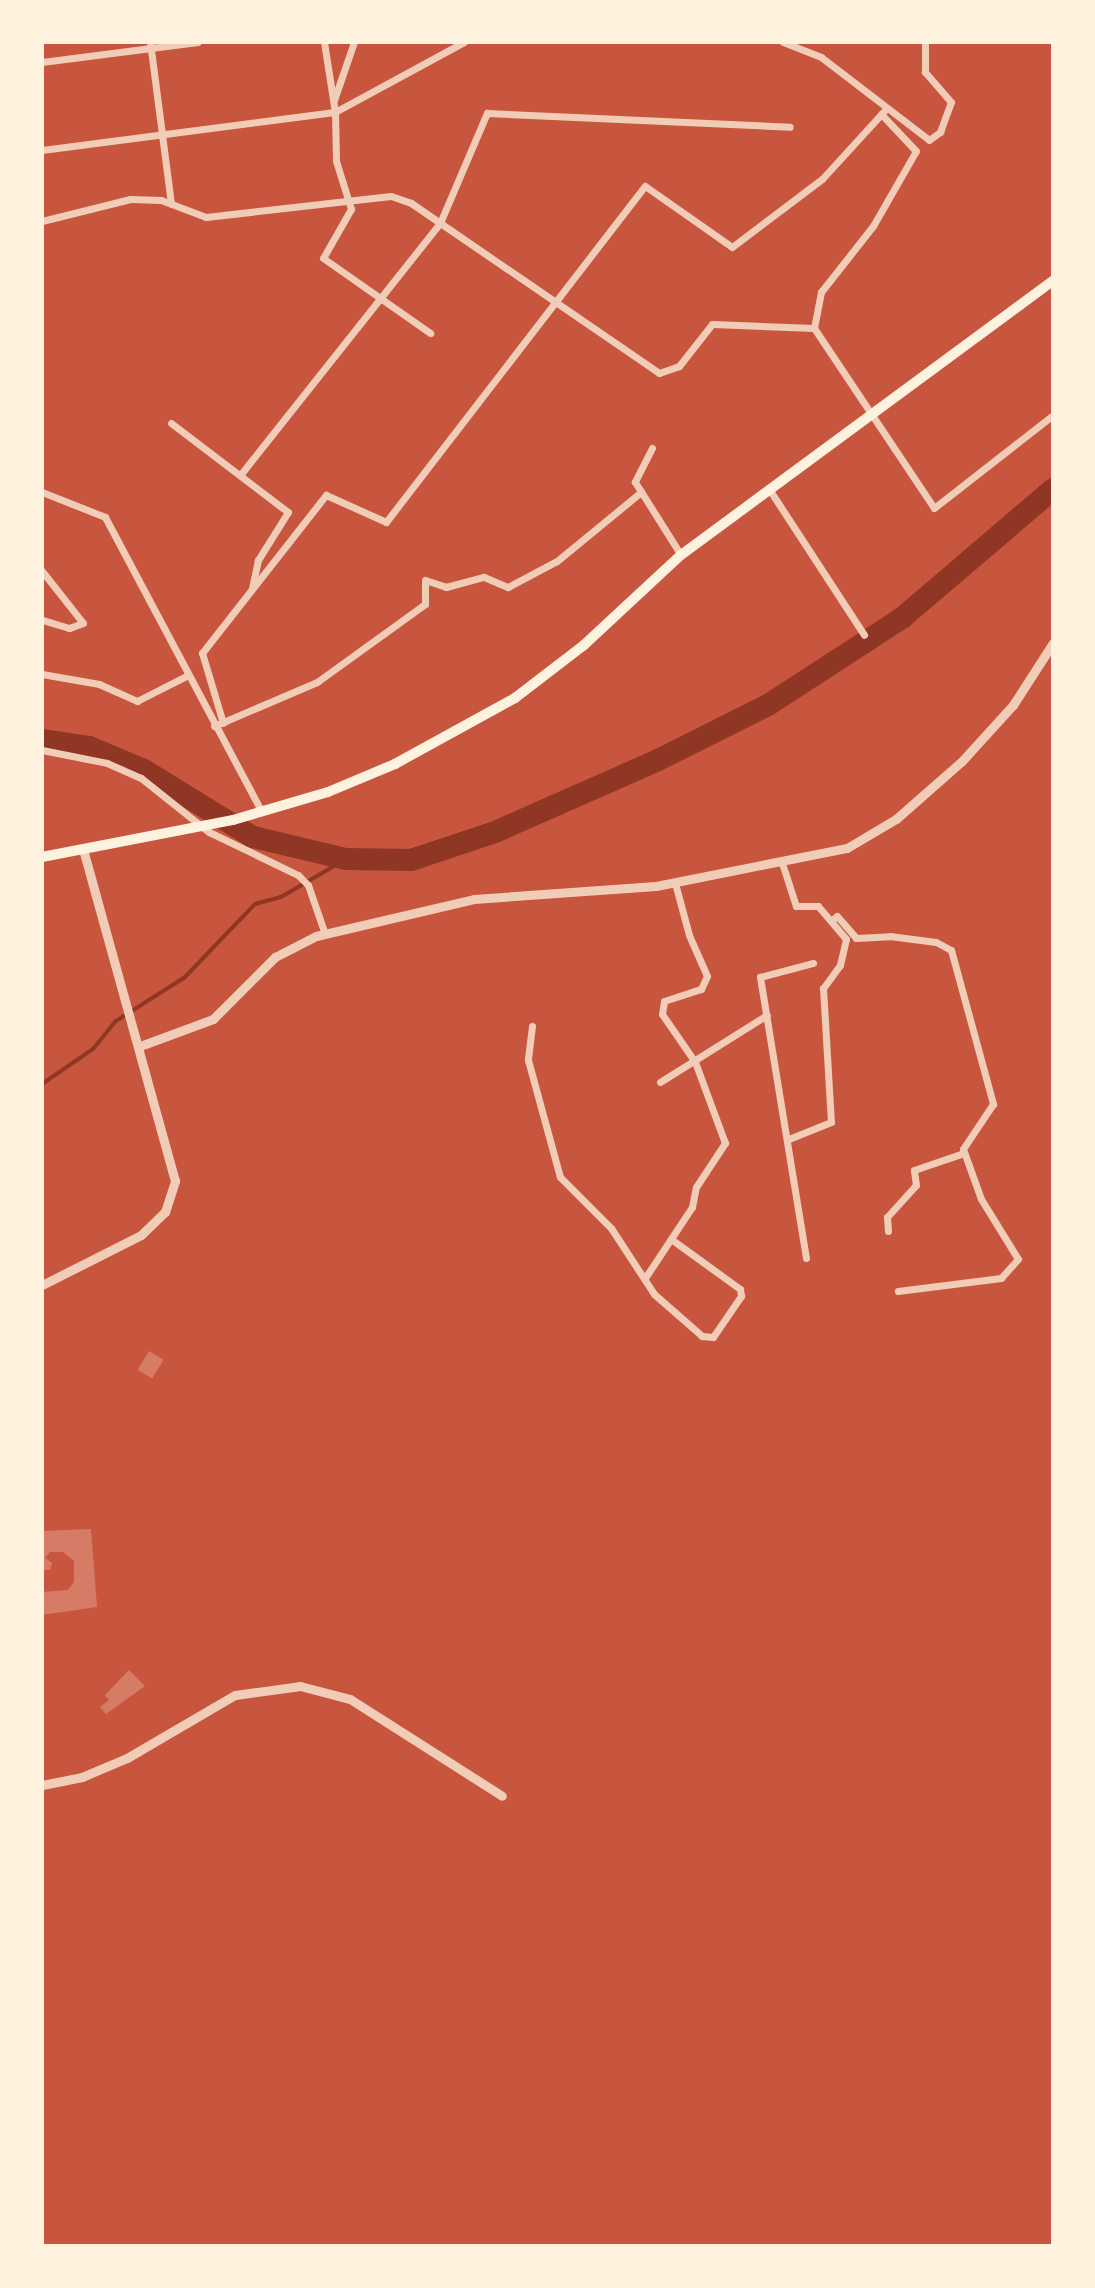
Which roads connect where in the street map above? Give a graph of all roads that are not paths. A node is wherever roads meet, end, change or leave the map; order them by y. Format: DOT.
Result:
graph roads {
  1 [pos="198,42"];
  2 [pos="324,42"];
  3 [pos="354,42"];
  4 [pos="464,42"];
  5 [pos="783,42"];
  6 [pos="925,42"];
  7 [pos="150,45"];
  8 [pos="42,62"];
  9 [pos="334,102"];
  10 [pos="883,111"];
  11 [pos="335,112"];
  12 [pos="790,127"];
  13 [pos="163,134"];
  14 [pos="42,150"];
  15 [pos="348,202"];
  16 [pos="171,204"];
  17 [pos="42,221"];
  18 [pos="440,223"];
  19 [pos="1053,281"];
  20 [pos="380,298"];
  21 [pos="559,304"];
  22 [pos="814,328"];
  23 [pos="430,333"];
  24 [pos="873,414"];
  25 [pos="1053,415"];
  26 [pos="171,423"];
  27 [pos="652,448"];
  28 [pos="241,474"];
  29 [pos="769,489"];
  30 [pos="42,492"];
  31 [pos="641,492"];
  32 [pos="681,555"];
  33 [pos="42,571"];
  34 [pos="252,589"];
  35 [pos="42,620"];
  36 [pos="864,635"];
  37 [pos="1053,643"];
  38 [pos="42,674"];
  39 [pos="186,676"];
  40 [pos="223,723"];
  41 [pos="214,726"];
  42 [pos="42,750"];
  43 [pos="261,811"];
  44 [pos="202,824"];
  45 [pos="83,850"];
  46 [pos="42,857"];
  47 [pos="782,863"];
  48 [pos="675,883"];
  49 [pos="832,920"];
  50 [pos="325,934"];
  51 [pos="813,963"];
  52 [pos="767,1015"];
  53 [pos="532,1026"];
  54 [pos="140,1046"];
  55 [pos="695,1062"];
  56 [pos="660,1082"];
  57 [pos="789,1139"];
  58 [pos="964,1153"];
  59 [pos="888,1231"];
  60 [pos="671,1239"];
  61 [pos="806,1258"];
  62 [pos="645,1278"];
  63 [pos="42,1285"];
  64 [pos="898,1291"];
  65 [pos="42,1785"];
  66 [pos="502,1796"];
  1 -- 7 [label="street"];
  2 -- 9 [label="street"];
  3 -- 9 [label="street"];
  4 -- 11 [label="street"];
  5 -- 10 [label="street"];
  6 -- 10 [label="street"];
  7 -- 8 [label="street"];
  7 -- 13 [label="street"];
  9 -- 11 [label="street"];
  10 -- 21 [label="street"];
  10 -- 22 [label="street"];
  11 -- 13 [label="street"];
  11 -- 15 [label="street"];
  12 -- 18 [label="street"];
  13 -- 14 [label="street"];
  13 -- 16 [label="street"];
  15 -- 16 [label="street"];
  15 -- 18 [label="street"];
  15 -- 20 [label="street"];
  16 -- 17 [label="street"];
  18 -- 20 [label="street"];
  18 -- 21 [label="street"];
  19 -- 24 [label="main road"];
  20 -- 23 [label="street"];
  20 -- 28 [label="street"];
  21 -- 22 [label="street"];
  21 -- 34 [label="street"];
  22 -- 24 [label="street"];
  24 -- 25 [label="street"];
  24 -- 29 [label="main road"];
  26 -- 28 [label="street"];
  27 -- 31 [label="street"];
  28 -- 34 [label="street"];
  29 -- 32 [label="main road"];
  29 -- 36 [label="street"];
  30 -- 39 [label="street"];
  31 -- 32 [label="street"];
  31 -- 40 [label="street"];
  32 -- 43 [label="main road"];
  33 -- 35 [label="street"];
  34 -- 40 [label="street"];
  37 -- 47 [label="street"];
  38 -- 39 [label="street"];
  39 -- 41 [label="street"];
  40 -- 41 [label="street"];
  41 -- 43 [label="street"];
  42 -- 44 [label="street"];
  43 -- 44 [label="main road"];
  44 -- 45 [label="main road"];
  44 -- 50 [label="street"];
  45 -- 46 [label="main road"];
  45 -- 54 [label="street"];
  47 -- 48 [label="street"];
  47 -- 49 [label="street"];
  48 -- 50 [label="street"];
  48 -- 55 [label="street"];
  49 -- 57 [label="street"];
  49 -- 58 [label="street"];
  50 -- 54 [label="street"];
  51 -- 52 [label="street"];
  52 -- 55 [label="street"];
  52 -- 57 [label="street"];
  53 -- 62 [label="street"];
  54 -- 63 [label="street"];
  55 -- 56 [label="street"];
  55 -- 60 [label="street"];
  57 -- 61 [label="street"];
  58 -- 59 [label="street"];
  58 -- 64 [label="street"];
  60 -- 62 [label="street"];
  60 -- 62 [label="street"];
  65 -- 66 [label="street"];
}
